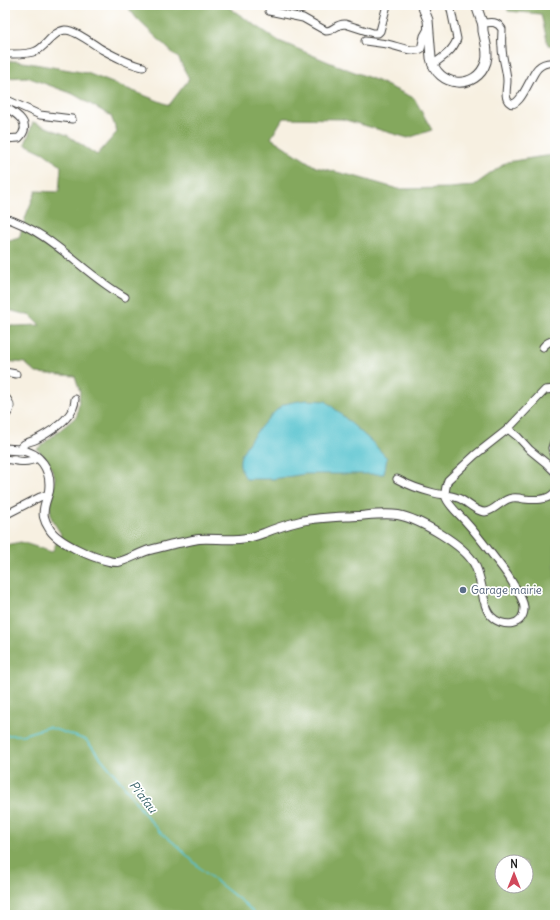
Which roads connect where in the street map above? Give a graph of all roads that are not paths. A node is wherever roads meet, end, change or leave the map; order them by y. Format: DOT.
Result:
graph roads {
  1 [pos="388,5"];
  2 [pos="422,5"];
  3 [pos="450,5"];
  4 [pos="476,5"];
  5 [pos="269,11"];
  6 [pos="483,24"];
  7 [pos="429,27"];
  8 [pos="365,41"];
  9 [pos="5,54"];
  10 [pos="555,63"];
  11 [pos="432,64"];
  12 [pos="143,67"];
  13 [pos="5,99"];
  14 [pos="5,107"];
  15 [pos="72,119"];
  16 [pos="5,139"];
  17 [pos="5,218"];
  18 [pos="125,297"];
  19 [pos="555,340"];
  20 [pos="543,347"];
  21 [pos="5,372"];
  22 [pos="16,374"];
  23 [pos="555,389"];
  24 [pos="5,397"];
  25 [pos="75,398"];
  26 [pos="5,416"];
  27 [pos="508,429"];
  28 [pos="555,439"];
  29 [pos="5,449"];
  30 [pos="19,450"];
  31 [pos="38,458"];
  32 [pos="5,459"];
  33 [pos="555,461"];
  34 [pos="555,472"];
  35 [pos="397,479"];
  36 [pos="555,492"];
  37 [pos="47,495"];
  38 [pos="446,496"];
  39 [pos="5,515"];
  40 [pos="484,600"];
  1 -- 5 [label="street"];
  2 -- 7 [label="main road"];
  3 -- 11 [label="street"];
  4 -- 6 [label="main road"];
  6 -- 10 [label="street"];
  6 -- 11 [label="main road"];
  7 -- 8 [label="street"];
  7 -- 11 [label="main road"];
  9 -- 12 [label="street"];
  13 -- 15 [label="street"];
  14 -- 16 [label="street"];
  17 -- 18 [label="street"];
  19 -- 20 [label="street"];
  21 -- 22 [label="street"];
  23 -- 27 [label="street"];
  24 -- 26 [label="street"];
  25 -- 30 [label="street"];
  27 -- 34 [label="street"];
  27 -- 38 [label="street"];
  28 -- 33 [label="street"];
  29 -- 30 [label="main road"];
  30 -- 31 [label="street"];
  31 -- 32 [label="street"];
  31 -- 37 [label="street"];
  35 -- 38 [label="street"];
  36 -- 38 [label="street"];
  37 -- 39 [label="street"];
  37 -- 40 [label="street"];
  38 -- 40 [label="street"];
}
